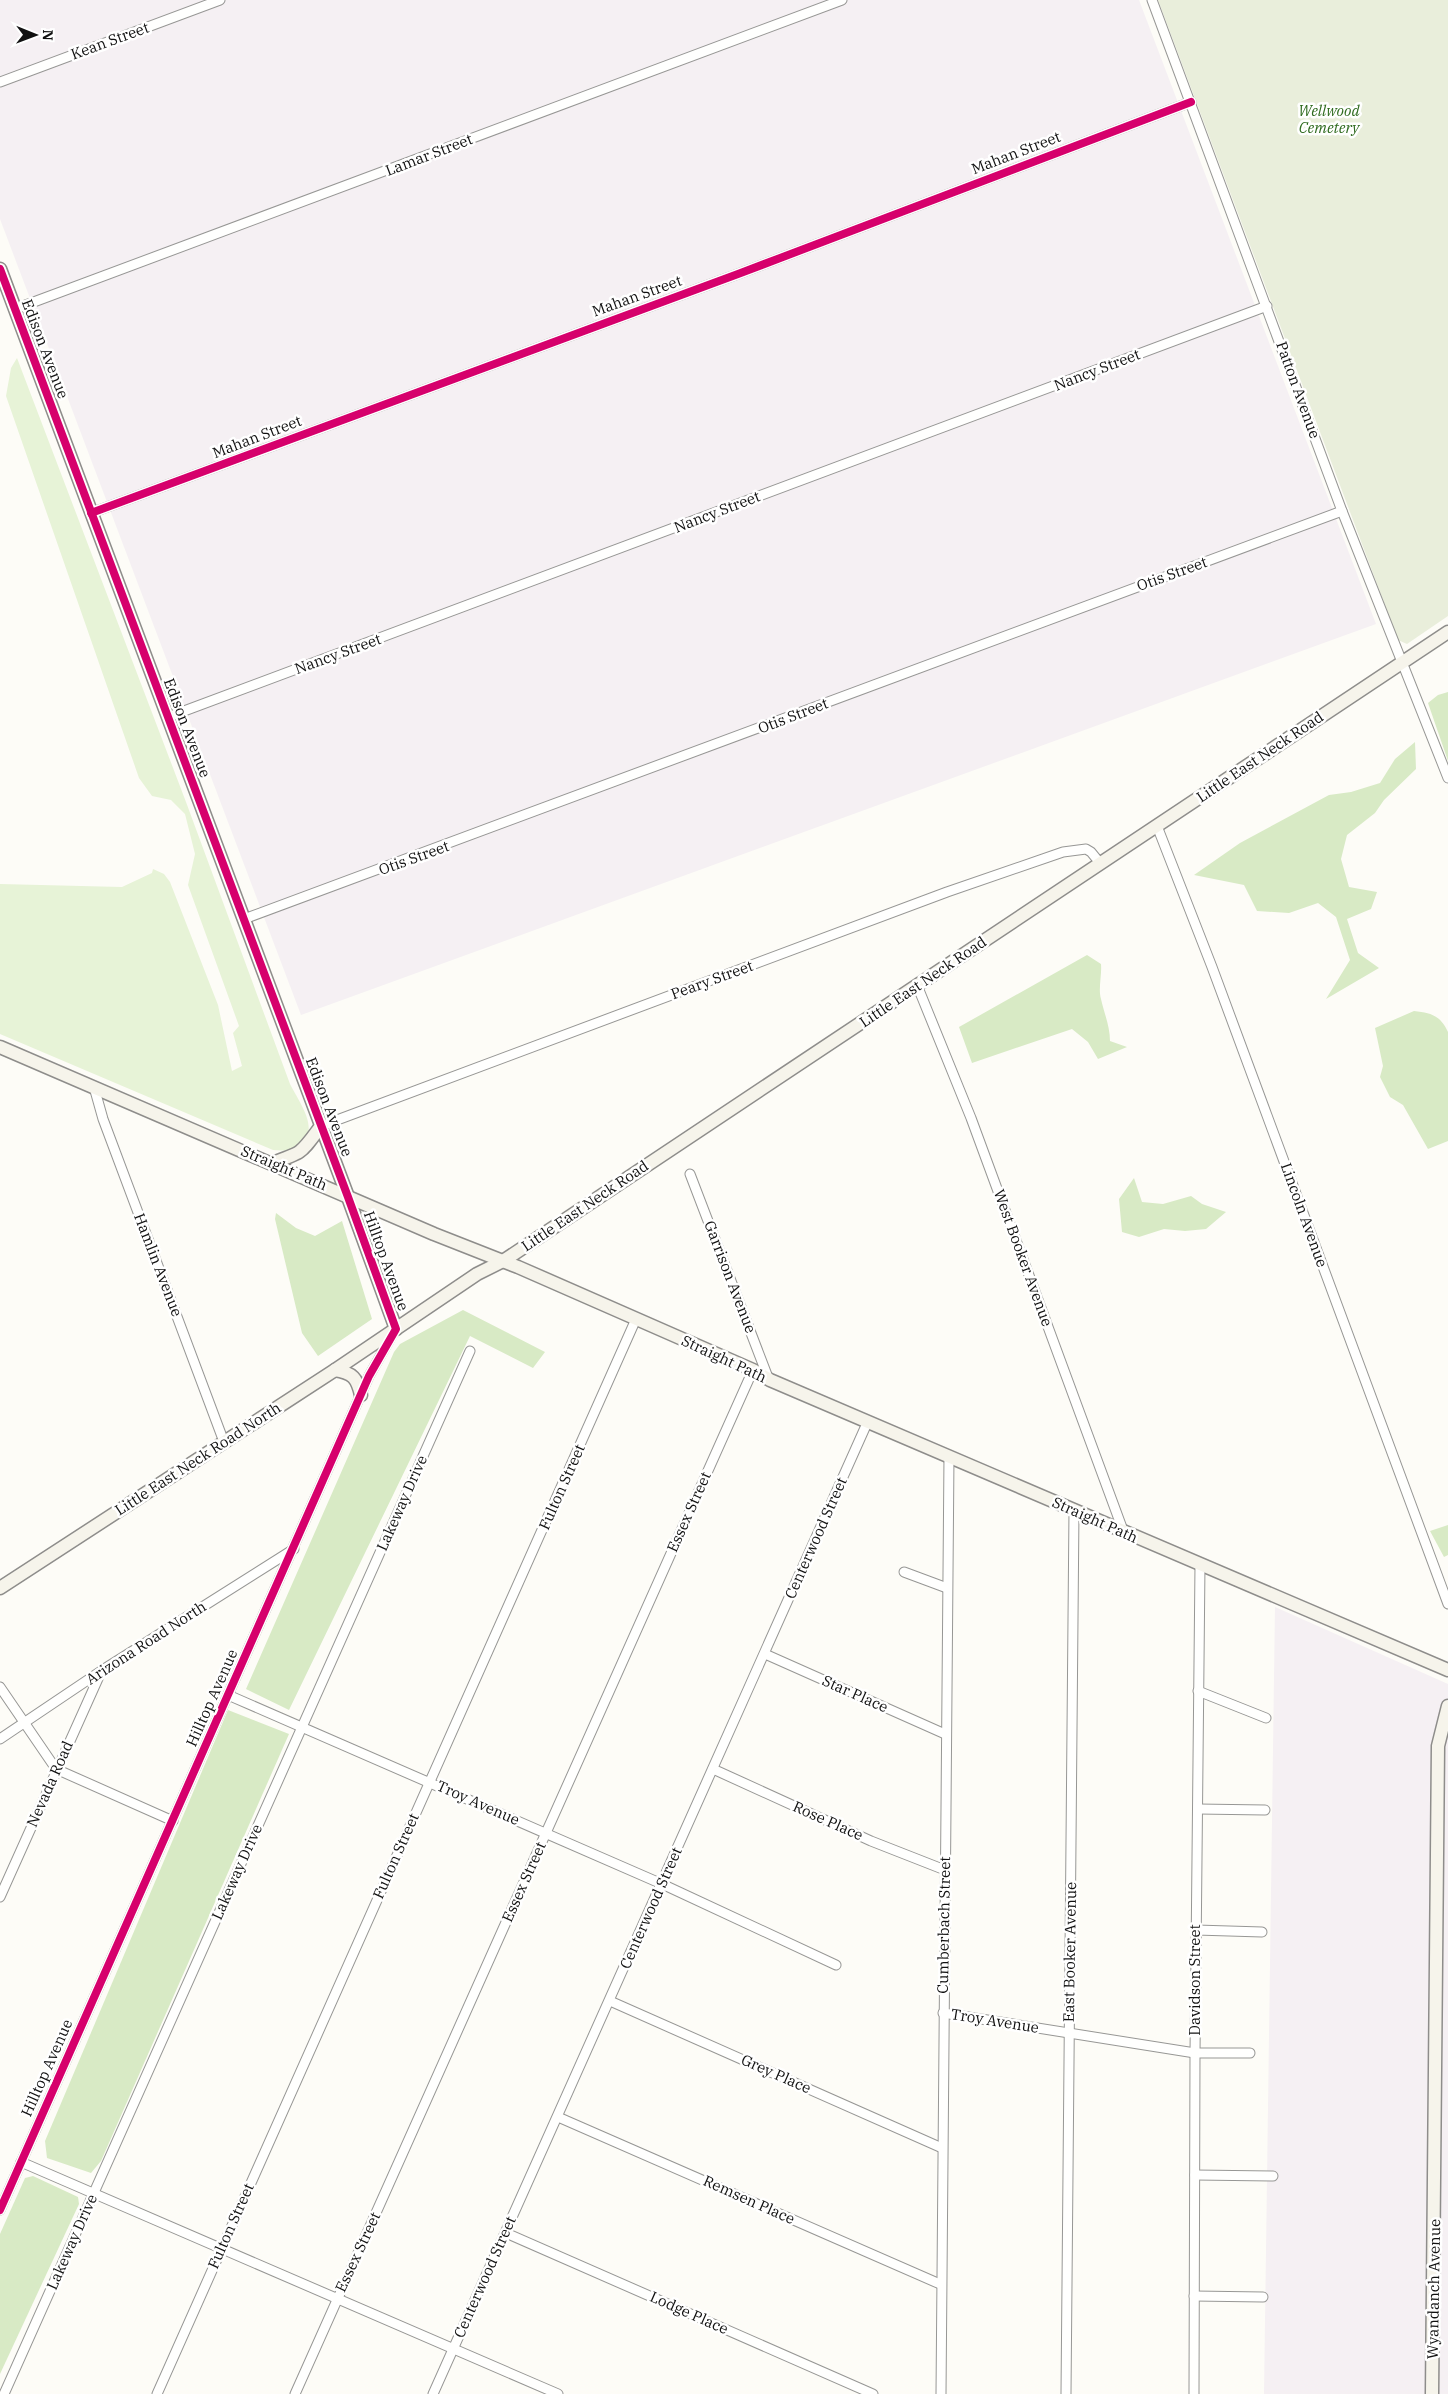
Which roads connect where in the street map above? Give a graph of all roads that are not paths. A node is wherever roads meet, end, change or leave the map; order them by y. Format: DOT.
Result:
graph roads {
  1 [pos="220,0"];
  2 [pos="842,0"];
  3 [pos="1152,0"];
  4 [pos="0,82"];
  5 [pos="1191,102"];
  6 [pos="0,269"];
  7 [pos="1267,306"];
  8 [pos="15,309"];
  9 [pos="1342,512"];
  10 [pos="92,513"];
  11 [pos="1448,632"];
  12 [pos="1401,663"];
  13 [pos="168,717"];
  14 [pos="1448,778"];
  15 [pos="1157,826"];
  16 [pos="1100,863"];
  17 [pos="244,920"];
  18 [pos="917,985"];
  19 [pos="0,1047"];
  20 [pos="94,1087"];
  21 [pos="321,1126"];
  22 [pos="272,1163"];
  23 [pos="690,1174"];
  24 [pos="348,1196"];
  25 [pos="503,1261"];
  26 [pos="636,1319"];
  27 [pos="396,1330"];
  28 [pos="470,1351"];
  29 [pos="335,1370"];
  30 [pos="752,1370"];
  31 [pos="770,1380"];
  32 [pos="360,1395"];
  33 [pos="868,1421"];
  34 [pos="224,1442"];
  35 [pos="949,1456"];
  36 [pos="1074,1509"];
  37 [pos="1124,1533"];
  38 [pos="294,1549"];
  39 [pos="1200,1565"];
  40 [pos="904,1572"];
  41 [pos="0,1588"];
  42 [pos="947,1588"];
  43 [pos="1448,1604"];
  44 [pos="765,1654"];
  45 [pos="1448,1670"];
  46 [pos="101,1671"];
  47 [pos="0,1687"];
  48 [pos="1198,1691"];
  49 [pos="228,1695"];
  50 [pos="1448,1706"];
  51 [pos="1266,1718"];
  52 [pos="24,1723"];
  53 [pos="302,1726"];
  54 [pos="945,1734"];
  55 [pos="0,1739"];
  56 [pos="56,1768"];
  57 [pos="713,1769"];
  58 [pos="430,1781"];
  59 [pos="1198,1809"];
  60 [pos="1265,1810"];
  61 [pos="172,1821"];
  62 [pos="545,1834"];
  63 [pos="945,1870"];
  64 [pos="662,1884"];
  65 [pos="1,1894"];
  66 [pos="1196,1930"];
  67 [pos="1262,1932"];
  68 [pos="836,1965"];
  69 [pos="610,2001"];
  70 [pos="943,2013"];
  71 [pos="1069,2032"];
  72 [pos="1195,2053"];
  73 [pos="1250,2053"];
  74 [pos="558,2117"];
  75 [pos="942,2148"];
  76 [pos="21,2162"];
  77 [pos="1195,2175"];
  78 [pos="1273,2176"];
  79 [pos="94,2192"];
  80 [pos="0,2210"];
  81 [pos="506,2233"];
  82 [pos="222,2248"];
  83 [pos="940,2284"];
  84 [pos="1194,2296"];
  85 [pos="1263,2297"];
  86 [pos="337,2299"];
  87 [pos="454,2348"];
  88 [pos="4,2394"];
  89 [pos="157,2394"];
  90 [pos="294,2394"];
  91 [pos="433,2394"];
  92 [pos="558,2394"];
  93 [pos="872,2394"];
  94 [pos="941,2394"];
  95 [pos="1066,2394"];
  96 [pos="1194,2394"];
  97 [pos="1432,2394"];
  1 -- 4 [label="street, Kean Street"];
  2 -- 8 [label="street, Lamar Street"];
  3 -- 5 [label="street, Patton Avenue"];
  5 -- 7 [label="street, Patton Avenue"];
  5 -- 10 [label="street, Mahan Street"];
  6 -- 8 [label="main road, Edison Avenue"];
  7 -- 9 [label="street, Patton Avenue"];
  7 -- 13 [label="street, Nancy Street"];
  8 -- 10 [label="main road, Edison Avenue"];
  9 -- 12 [label="street, Patton Avenue"];
  9 -- 17 [label="street, Otis Street"];
  10 -- 13 [label="main road, Edison Avenue"];
  11 -- 12 [label="main road, Little East Neck Road"];
  12 -- 14 [label="street, Patton Avenue"];
  12 -- 15 [label="main road, Little East Neck Road"];
  13 -- 17 [label="main road, Edison Avenue"];
  15 -- 16 [label="main road, Little East Neck Road"];
  15 -- 43 [label="street, Lincoln Avenue"];
  16 -- 18 [label="main road, Little East Neck Road"];
  16 -- 21 [label="street, Peary Street"];
  17 -- 21 [label="main road, Edison Avenue"];
  18 -- 25 [label="main road, Little East Neck Road"];
  18 -- 37 [label="street, West Booker Avenue"];
  19 -- 20 [label="main road, Straight Path"];
  20 -- 22 [label="main road, Straight Path"];
  20 -- 34 [label="street, Hamlin Avenue"];
  21 -- 22 [label="main road"];
  21 -- 24 [label="main road, Edison Avenue"];
  22 -- 24 [label="main road, Straight Path"];
  23 -- 31 [label="street, Garrison Avenue"];
  24 -- 25 [label="main road, Straight Path"];
  24 -- 27 [label="main road, Hilltop Avenue"];
  25 -- 26 [label="main road, Straight Path"];
  25 -- 27 [label="main road, Little East Neck Road"];
  26 -- 30 [label="main road, Straight Path"];
  26 -- 58 [label="street, Fulton Street"];
  27 -- 29 [label="main road, Little East Neck Road North"];
  27 -- 32 [label="street, Hilltop Avenue"];
  28 -- 53 [label="street, Lakeway Drive"];
  29 -- 32 [label="main road"];
  29 -- 34 [label="main road, Little East Neck Road North"];
  30 -- 31 [label="main road, Straight Path"];
  30 -- 62 [label="street, Essex Street"];
  31 -- 33 [label="main road, Straight Path"];
  32 -- 38 [label="street, Hilltop Avenue"];
  33 -- 35 [label="main road, Straight Path"];
  33 -- 44 [label="street, Centerwood Street"];
  34 -- 41 [label="main road, Little East Neck Road North"];
  35 -- 36 [label="main road, Straight Path"];
  35 -- 42 [label="street, Cumberbach Street"];
  36 -- 37 [label="main road, Straight Path"];
  36 -- 71 [label="street, East Booker Avenue"];
  37 -- 39 [label="main road, Straight Path"];
  38 -- 46 [label="street, Arizona Road North"];
  38 -- 49 [label="street, Hilltop Avenue"];
  39 -- 45 [label="main road, Straight Path"];
  39 -- 48 [label="street, Davidson Street"];
  40 -- 42 [label="street"];
  42 -- 54 [label="street, Cumberbach Street"];
  44 -- 54 [label="street, Star Place"];
  44 -- 57 [label="street, Centerwood Street"];
  46 -- 52 [label="street, Arizona Road North"];
  46 -- 56 [label="street, Nevada Road"];
  47 -- 52 [label="street"];
  48 -- 51 [label="street"];
  48 -- 59 [label="street, Davidson Street"];
  49 -- 53 [label="street, Troy Avenue"];
  49 -- 61 [label="street, Hilltop Avenue"];
  50 -- 97 [label="main road, Wyandanch Avenue"];
  52 -- 55 [label="street, Arizona Road North"];
  52 -- 56 [label="street"];
  53 -- 58 [label="street, Troy Avenue"];
  53 -- 79 [label="street, Lakeway Drive"];
  54 -- 63 [label="street, Cumberbach Street"];
  56 -- 61 [label="street"];
  56 -- 65 [label="street, Nevada Road"];
  57 -- 63 [label="street, Rose Place"];
  57 -- 64 [label="street, Centerwood Street"];
  58 -- 62 [label="street, Troy Avenue"];
  58 -- 82 [label="street, Fulton Street"];
  59 -- 60 [label="street"];
  59 -- 66 [label="street, Davidson Street"];
  61 -- 76 [label="street, Hilltop Avenue"];
  62 -- 64 [label="street, Troy Avenue"];
  62 -- 86 [label="street, Essex Street"];
  63 -- 70 [label="street, Cumberbach Street"];
  64 -- 68 [label="street, Troy Avenue"];
  64 -- 69 [label="street, Centerwood Street"];
  66 -- 67 [label="street"];
  66 -- 72 [label="street, Davidson Street"];
  69 -- 74 [label="street, Centerwood Street"];
  69 -- 75 [label="street, Grey Place"];
  70 -- 71 [label="street, Troy Avenue"];
  70 -- 75 [label="street, Cumberbach Street"];
  71 -- 72 [label="street, Troy Avenue"];
  71 -- 95 [label="street, East Booker Avenue"];
  72 -- 73 [label="street, Troy Avenue"];
  72 -- 77 [label="street, Davidson Street"];
  74 -- 81 [label="street, Centerwood Street"];
  74 -- 83 [label="street, Remsen Place"];
  75 -- 83 [label="street, Cumberbach Street"];
  76 -- 79 [label="street"];
  76 -- 80 [label="street, Hilltop Avenue"];
  77 -- 78 [label="street"];
  77 -- 84 [label="street, Davidson Street"];
  79 -- 82 [label="street"];
  79 -- 88 [label="street, Lakeway Drive"];
  81 -- 87 [label="street, Centerwood Street"];
  81 -- 93 [label="street, Lodge Place"];
  82 -- 86 [label="street"];
  82 -- 89 [label="street, Fulton Street"];
  83 -- 94 [label="street, Cumberbach Street"];
  84 -- 85 [label="street"];
  84 -- 96 [label="street, Davidson Street"];
  86 -- 87 [label="street"];
  86 -- 90 [label="street, Essex Street"];
  87 -- 91 [label="street, Centerwood Street"];
  87 -- 92 [label="street"];
}
